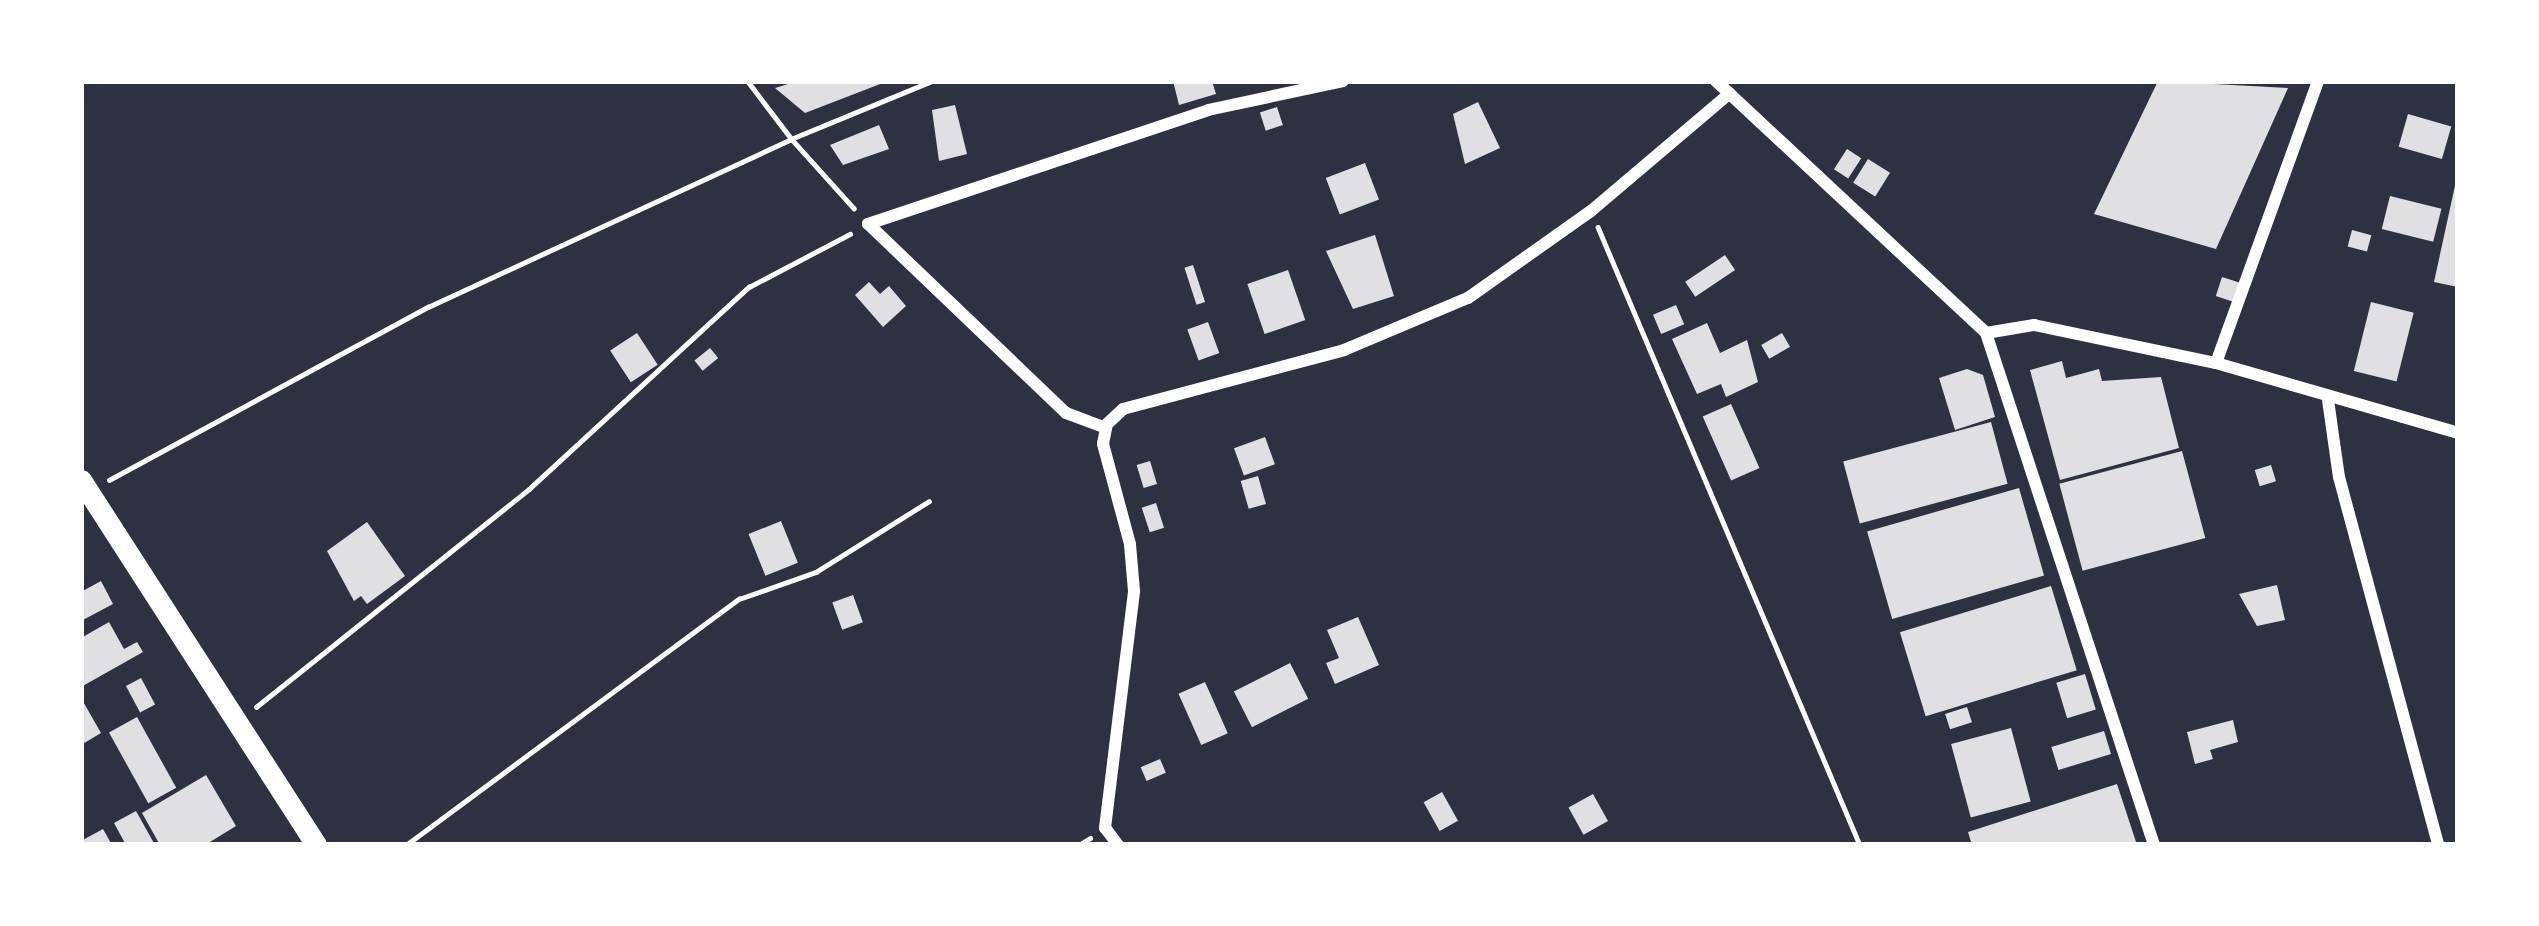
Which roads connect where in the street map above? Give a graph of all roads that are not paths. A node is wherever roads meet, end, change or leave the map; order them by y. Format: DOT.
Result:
graph roads {
  1 [pos="1343,81"];
  2 [pos="1716,81"];
  3 [pos="2318,81"];
  4 [pos="1730,93"];
  5 [pos="1986,333"];
  6 [pos="2216,363"];
  7 [pos="2328,400"];
  8 [pos="1106,428"];
  9 [pos="2458,433"];
  10 [pos="84,486"];
  11 [pos="316,845"];
  12 [pos="1118,845"];
  13 [pos="2154,845"];
  14 [pos="2438,845"];
  1 -- 8 [label="street"];
  2 -- 4 [label="street"];
  3 -- 6 [label="street"];
  4 -- 5 [label="street"];
  4 -- 8 [label="street"];
  5 -- 6 [label="street"];
  5 -- 13 [label="street"];
  6 -- 7 [label="street"];
  7 -- 9 [label="street"];
  7 -- 14 [label="street"];
  8 -- 12 [label="street"];
  10 -- 11 [label="main road"];
}
